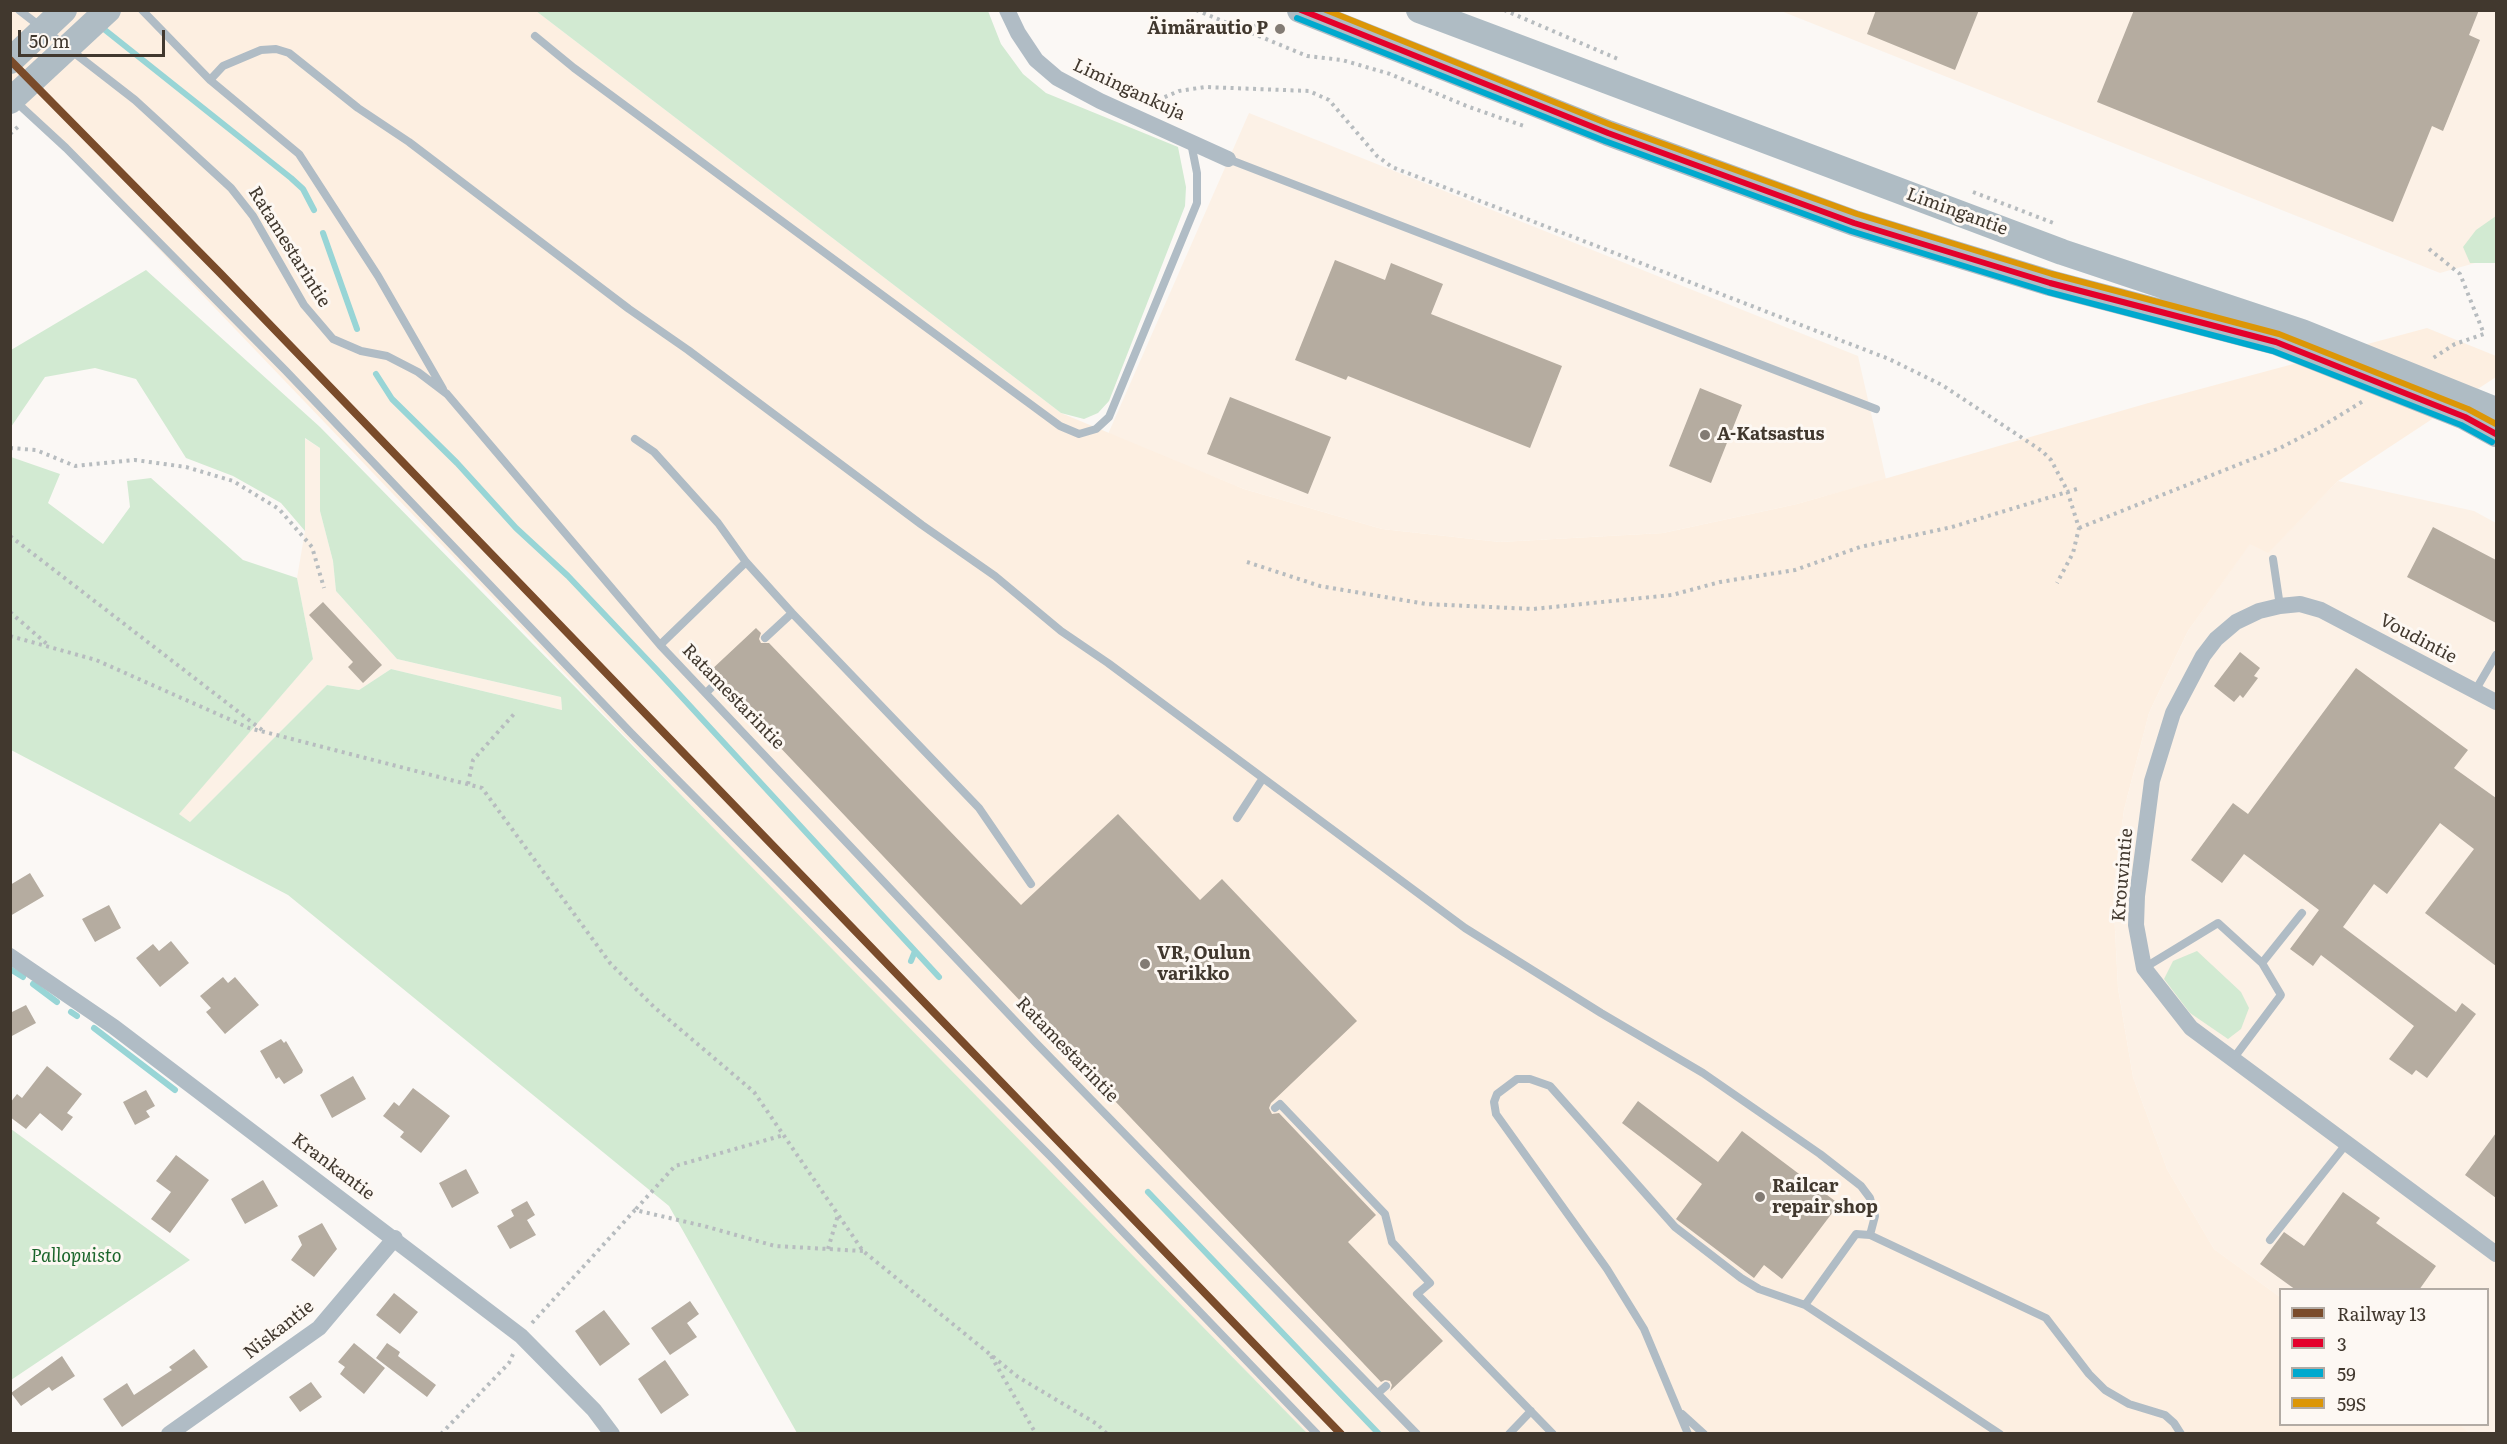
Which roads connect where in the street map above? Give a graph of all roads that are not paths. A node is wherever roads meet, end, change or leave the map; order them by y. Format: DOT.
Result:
graph roads {
  1 [pos="19,10"];
  2 [pos="108,10"];
  3 [pos="142,10"];
  4 [pos="1007,10"];
  5 [pos="1300,10"];
  6 [pos="1419,10"];
  7 [pos="47,17"];
  8 [pos="535,36"];
  9 [pos="10,61"];
  10 [pos="210,80"];
  11 [pos="10,99"];
  12 [pos="1191,141"];
  13 [pos="1228,159"];
  14 [pos="447,394"];
  15 [pos="1876,409"];
  16 [pos="2483,410"];
  17 [pos="2496,434"];
  18 [pos="634,439"];
  19 [pos="2273,559"];
  20 [pos="746,562"];
  21 [pos="2280,606"];
  22 [pos="2321,610"];
  23 [pos="792,613"];
  24 [pos="765,638"];
  25 [pos="660,645"];
  26 [pos="2496,655"];
  27 [pos="718,681"];
  28 [pos="2475,691"];
  29 [pos="706,693"];
  30 [pos="2496,702"];
  31 [pos="1263,778"];
  32 [pos="1237,818"];
  33 [pos="1031,884"];
  34 [pos="2302,913"];
  35 [pos="10,956"];
  36 [pos="2262,963"];
  37 [pos="2144,969"];
  38 [pos="2233,1059"];
  39 [pos="1275,1108"];
  40 [pos="2347,1143"];
  41 [pos="1870,1235"];
  42 [pos="395,1238"];
  43 [pos="2270,1240"];
  44 [pos="2496,1254"];
  45 [pos="1805,1305"];
  46 [pos="1531,1411"];
  47 [pos="1679,1411"];
  48 [pos="169,1434"];
  49 [pos="612,1434"];
  50 [pos="1317,1434"];
  51 [pos="1417,1434"];
  52 [pos="1509,1434"];
  53 [pos="1553,1434"];
  54 [pos="1688,1434"];
  55 [pos="1704,1434"];
  56 [pos="2000,1434"];
  57 [pos="2181,1434"];
  1 -- 7 [label="lane, Ratamestarintie"];
  2 -- 11 [label="main road"];
  3 -- 10 [label="lane"];
  4 -- 12 [label="street, Limingankuja"];
  5 -- 16 [label="main road, Limingantie"];
  6 -- 16 [label="main road, Limingantie"];
  7 -- 9 [label="main road"];
  7 -- 14 [label="lane, Ratamestarintie"];
  8 -- 12 [label="lane"];
  10 -- 14 [label="lane"];
  10 -- 31 [label="lane"];
  11 -- 50 [label="lane"];
  12 -- 13 [label="street, Limingankuja"];
  13 -- 15 [label="lane"];
  14 -- 25 [label="lane, Ratamestarintie"];
  16 -- 17 [label="main road, Limingantie"];
  18 -- 20 [label="lane"];
  19 -- 21 [label="lane"];
  20 -- 23 [label="lane"];
  20 -- 25 [label="lane"];
  21 -- 22 [label="street, Krouvintie"];
  21 -- 37 [label="street, Krouvintie"];
  22 -- 28 [label="street, Voudintie"];
  23 -- 24 [label="lane"];
  23 -- 33 [label="lane"];
  25 -- 29 [label="lane, Ratamestarintie"];
  26 -- 28 [label="lane"];
  27 -- 29 [label="lane"];
  28 -- 30 [label="street, Voudintie"];
  29 -- 51 [label="lane, Ratamestarintie"];
  31 -- 32 [label="lane"];
  31 -- 41 [label="lane"];
  34 -- 36 [label="lane"];
  35 -- 42 [label="street, Krankantie"];
  36 -- 37 [label="lane"];
  36 -- 38 [label="lane"];
  37 -- 38 [label="street, Krouvintie"];
  38 -- 40 [label="street, Krouvintie"];
  39 -- 46 [label="lane"];
  40 -- 43 [label="lane"];
  40 -- 44 [label="street, Krouvintie"];
  41 -- 45 [label="lane"];
  41 -- 57 [label="lane"];
  42 -- 48 [label="street, Niskantie"];
  42 -- 49 [label="street, Krankantie"];
  45 -- 47 [label="lane"];
  45 -- 56 [label="lane"];
  46 -- 52 [label="lane"];
  46 -- 53 [label="lane"];
  47 -- 54 [label="lane"];
  47 -- 55 [label="lane"];
}
